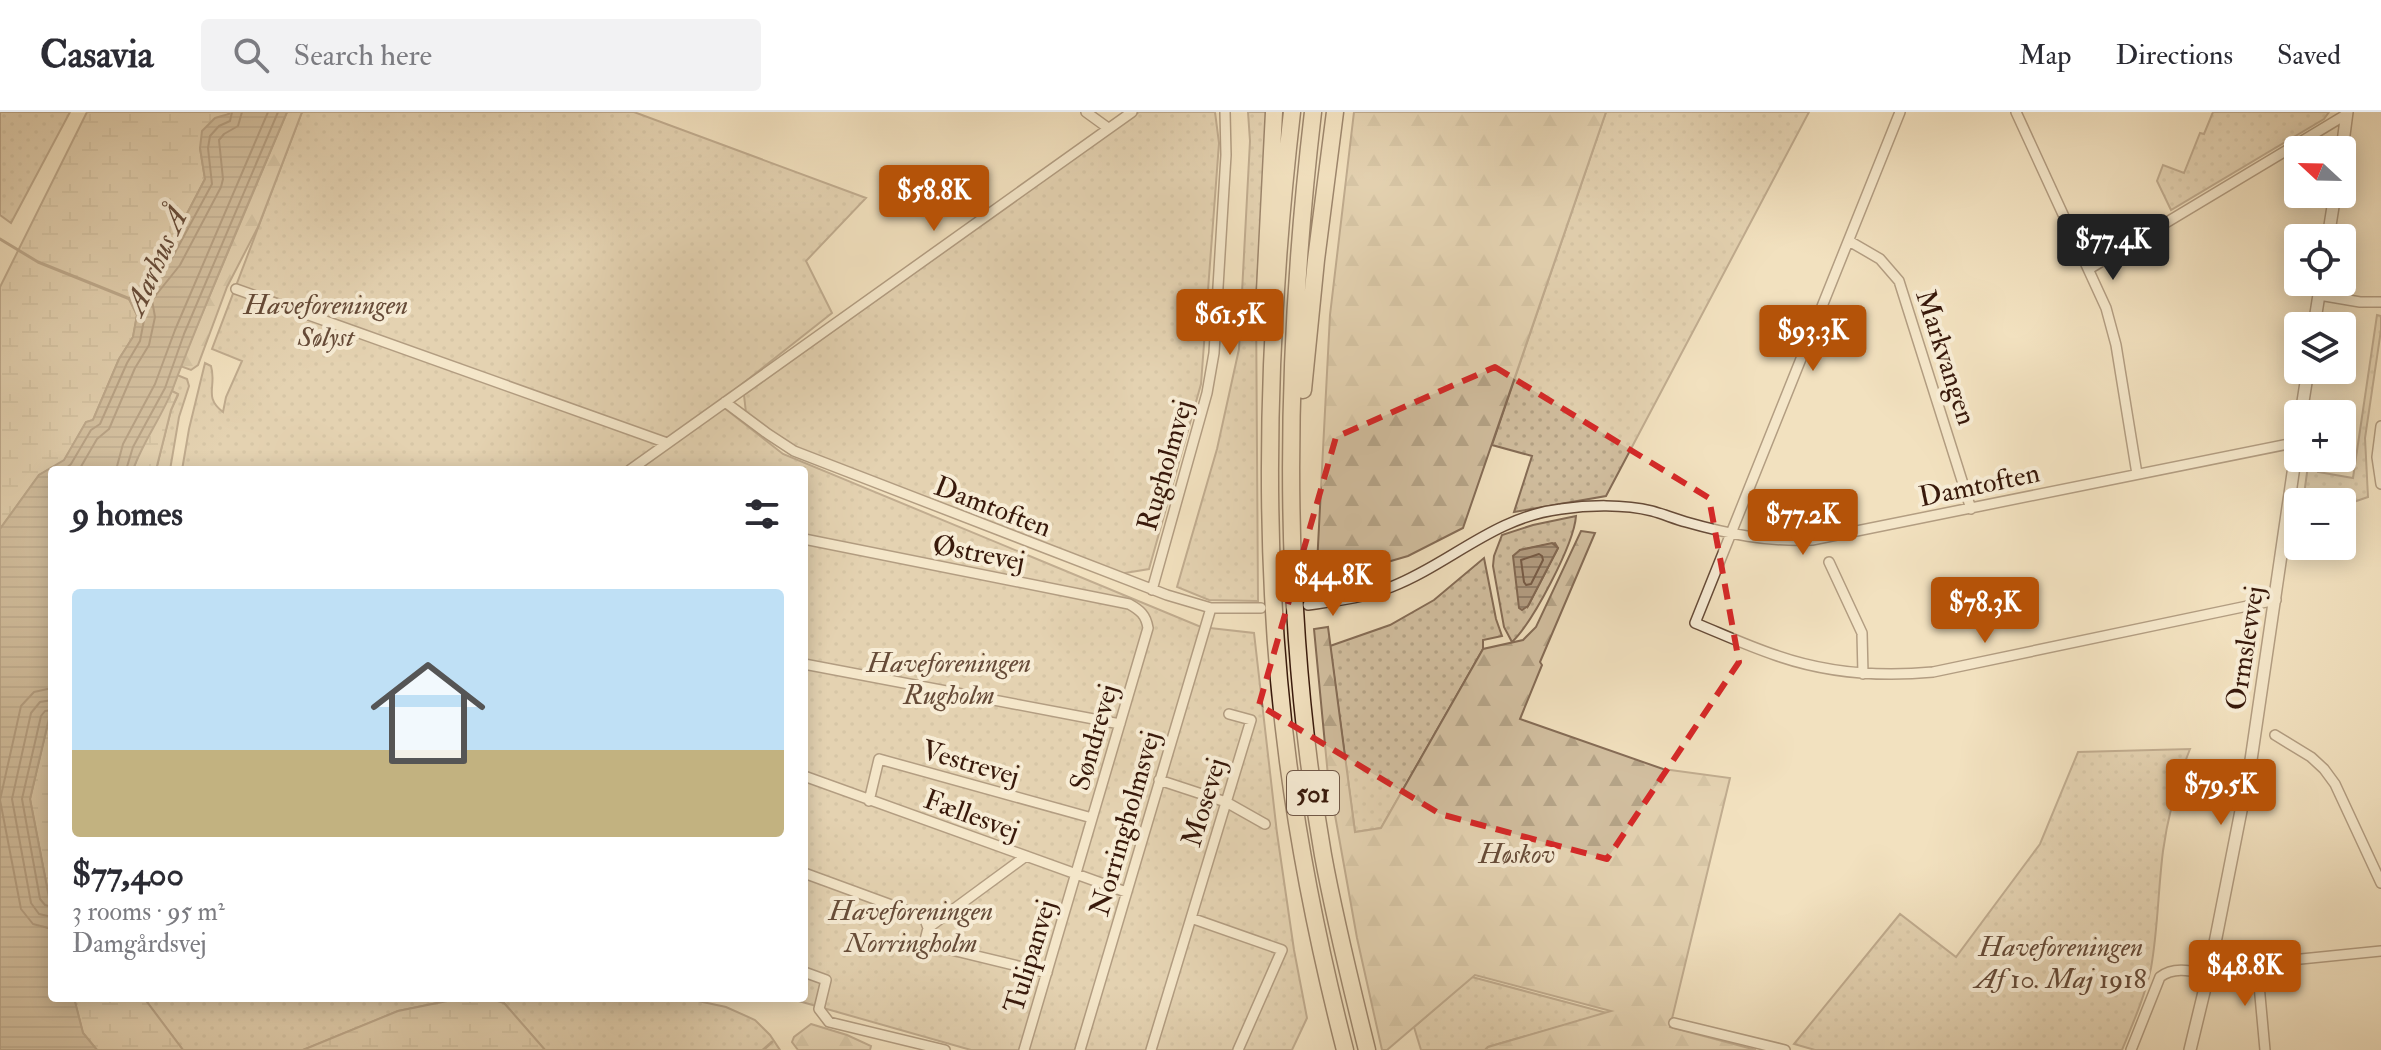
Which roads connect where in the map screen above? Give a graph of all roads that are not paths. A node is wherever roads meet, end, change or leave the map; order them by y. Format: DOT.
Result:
graph roads {
  1 [pos="1086,112"];
  2 [pos="1132,112"];
  3 [pos="1225,112"];
  4 [pos="1274,112"];
  5 [pos="1292,112"];
  6 [pos="1313,112"];
  7 [pos="1335,112"];
  8 [pos="1900,112"];
  9 [pos="2016,112"];
  10 [pos="2347,113"];
  11 [pos="1108,128"];
  12 [pos="2344,136"];
  13 [pos="1849,241"];
  14 [pos="2089,269"];
  15 [pos="236,289"];
  16 [pos="2325,296"];
  17 [pos="2381,302"];
  18 [pos="725,402"];
  19 [pos="2381,426"];
  20 [pos="667,443"];
  21 [pos="2284,444"];
  22 [pos="635,466"];
  23 [pos="2294,472"];
  24 [pos="2137,474"];
  25 [pos="2381,484"];
  26 [pos="1971,509"];
  27 [pos="1292,531"];
  28 [pos="1270,533"];
  29 [pos="1730,534"];
  30 [pos="808,540"];
  31 [pos="1829,562"];
  32 [pos="1152,590"];
  33 [pos="2276,600"];
  34 [pos="1308,605"];
  35 [pos="1211,608"];
  36 [pos="1261,608"];
  37 [pos="1144,613"];
  38 [pos="808,665"];
  39 [pos="1863,674"];
  40 [pos="1229,714"];
  41 [pos="1120,724"];
  42 [pos="2275,735"];
  43 [pos="808,778"];
  44 [pos="1159,780"];
  45 [pos="869,801"];
  46 [pos="1226,802"];
  47 [pos="1092,818"];
  48 [pos="1265,824"];
  49 [pos="1026,856"];
  50 [pos="808,874"];
  51 [pos="1077,874"];
  52 [pos="2381,883"];
  53 [pos="1126,892"];
  54 [pos="1191,918"];
  55 [pos="928,928"];
  56 [pos="2381,951"];
  57 [pos="2257,963"];
  58 [pos="2210,968"];
  59 [pos="808,973"];
  60 [pos="1047,973"];
  61 [pos="1674,1023"];
  62 [pos="945,1050"];
  63 [pos="1024,1050"];
  64 [pos="1080,1050"];
  65 [pos="1151,1050"];
  66 [pos="1238,1050"];
  67 [pos="1345,1050"];
  68 [pos="1367,1050"];
  69 [pos="1785,1050"];
  70 [pos="2131,1050"];
  71 [pos="2190,1050"];
  72 [pos="2265,1050"];
  1 -- 11 [label="street"];
  2 -- 11 [label="street"];
  3 -- 32 [label="street, Rugholmvej"];
  4 -- 28 [label="highway"];
  5 -- 28 [label="highway, 501"];
  6 -- 27 [label="highway, 501"];
  7 -- 27 [label="highway"];
  8 -- 13 [label="street"];
  9 -- 14 [label="street"];
  10 -- 12 [label="street"];
  10 -- 14 [label="street"];
  11 -- 18 [label="street"];
  13 -- 26 [label="street, Markvangen"];
  13 -- 29 [label="street"];
  14 -- 24 [label="street"];
  15 -- 20 [label="street"];
  16 -- 17 [label="street"];
  18 -- 20 [label="street"];
  18 -- 32 [label="street, Damtoften"];
  19 -- 25 [label="street"];
  20 -- 22 [label="street"];
  21 -- 24 [label="street, Damtoften"];
  23 -- 33 [label="street, Ormslevvej"];
  24 -- 26 [label="street, Damtoften"];
  26 -- 29 [label="street, Damtoften"];
  27 -- 68 [label="highway, 501"];
  28 -- 67 [label="highway, 501"];
  29 -- 34 [label="street, Damtoften"];
  29 -- 39 [label="street"];
  30 -- 37 [label="street, Østrevej"];
  31 -- 39 [label="street"];
  32 -- 35 [label="street, Damtoften"];
  33 -- 39 [label="street"];
  33 -- 58 [label="street, Ormslevvej"];
  35 -- 36 [label="street, Damtoften"];
  35 -- 44 [label="street, Norringholmsvej"];
  37 -- 41 [label="street, Søndrevej"];
  38 -- 41 [label="street"];
  40 -- 46 [label="street, Mosevej"];
  41 -- 47 [label="street, Søndrevej"];
  42 -- 52 [label="street"];
  43 -- 45 [label="street, Fællesvej"];
  44 -- 46 [label="street"];
  44 -- 53 [label="street, Norringholmsvej"];
  45 -- 47 [label="street, Vestrevej"];
  45 -- 49 [label="street, Fællesvej"];
  46 -- 48 [label="street"];
  46 -- 54 [label="street, Mosevej"];
  47 -- 51 [label="street, Søndrevej"];
  49 -- 51 [label="street, Fællesvej"];
  49 -- 55 [label="street"];
  50 -- 55 [label="street"];
  51 -- 53 [label="street, Fællesvej"];
  51 -- 60 [label="street, Tulipanvej"];
  53 -- 64 [label="street, Norringholmsvej"];
  54 -- 65 [label="street, Mosevej"];
  54 -- 66 [label="street"];
  55 -- 60 [label="street"];
  56 -- 57 [label="street"];
  57 -- 58 [label="street"];
  57 -- 72 [label="street"];
  58 -- 70 [label="street"];
  58 -- 71 [label="street, Ormslevvej"];
  59 -- 62 [label="street"];
  60 -- 63 [label="street, Tulipanvej"];
  61 -- 69 [label="street"];
}
